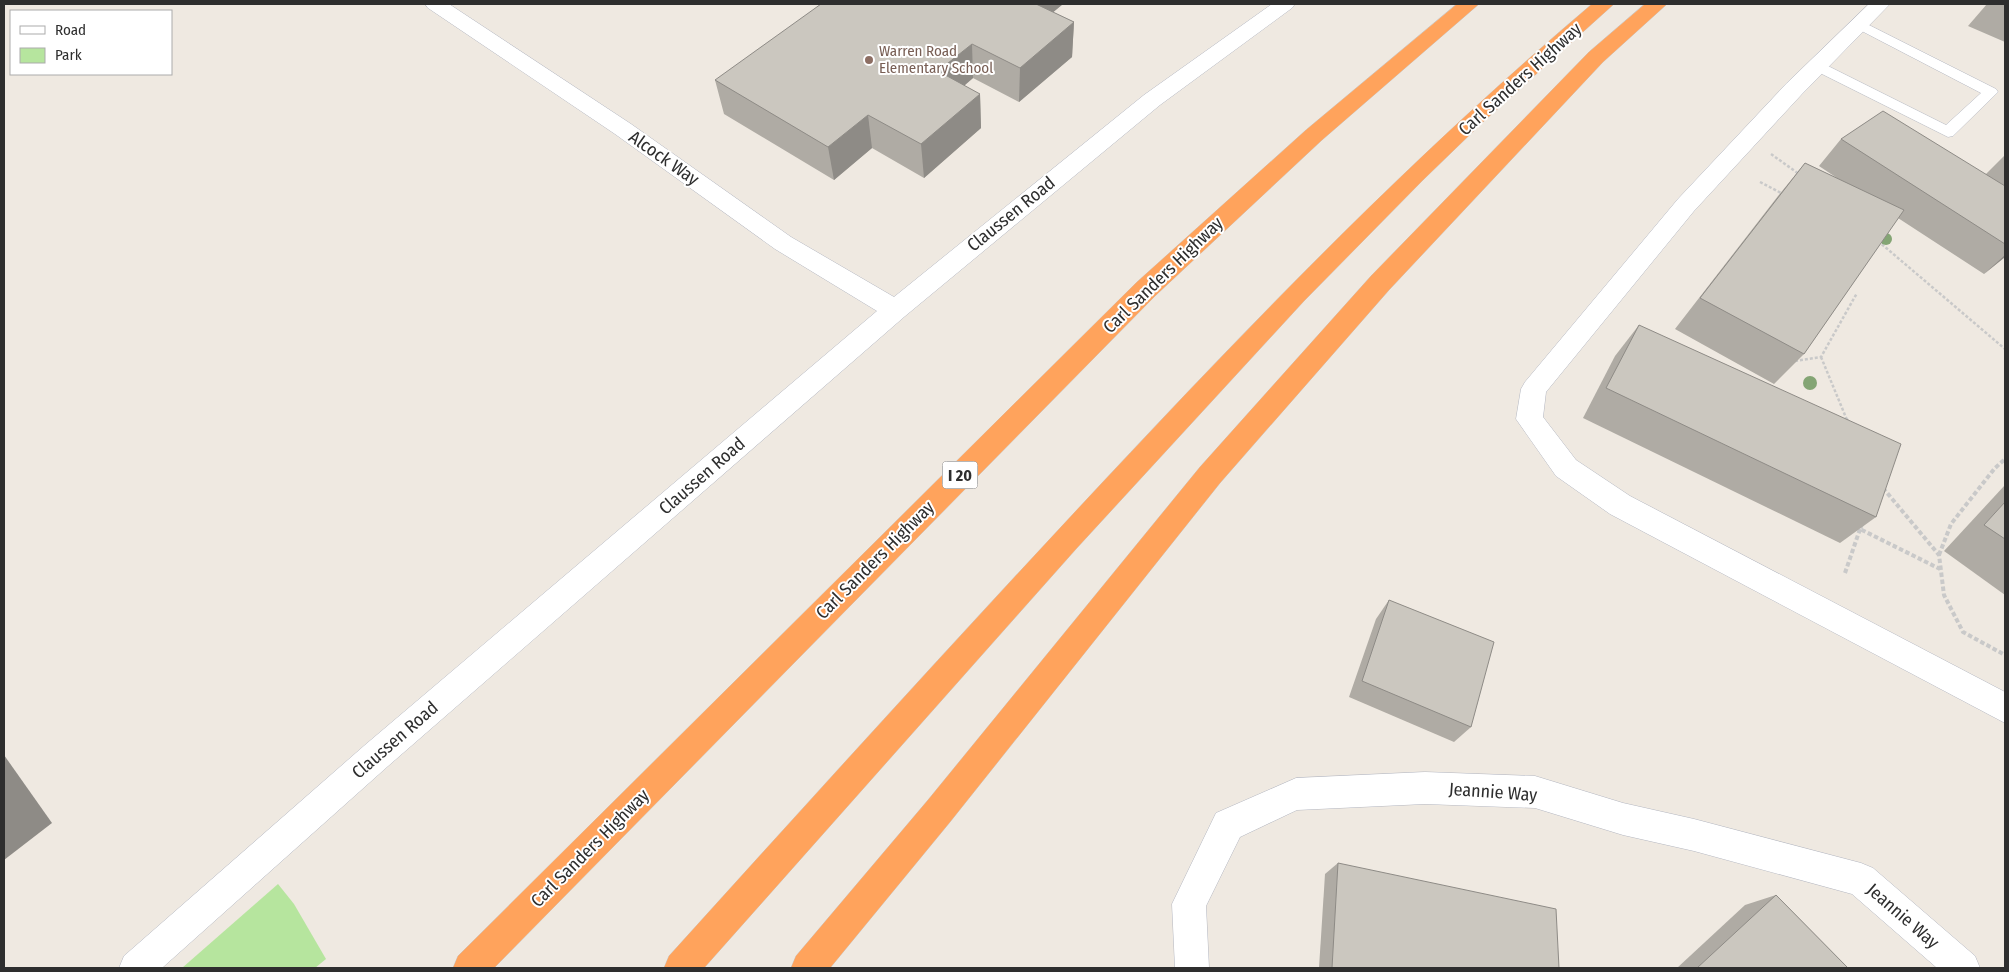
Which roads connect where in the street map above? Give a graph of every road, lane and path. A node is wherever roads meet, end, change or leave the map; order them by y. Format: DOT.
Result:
graph roads {
  1 [pos="435,4"];
  2 [pos="1285,4"];
  3 [pos="1470,4"];
  4 [pos="1604,4"];
  5 [pos="1657,4"];
  6 [pos="1880,4"];
  7 [pos="1858,24"];
  8 [pos="1817,66"];
  9 [pos="1748,138"];
  10 [pos="1805,179"];
  11 [pos="1760,182"];
  12 [pos="1784,194"];
  13 [pos="1877,240"];
  14 [pos="1857,293"];
  15 [pos="895,310"];
  16 [pos="2005,349"];
  17 [pos="1821,357"];
  18 [pos="1788,367"];
  19 [pos="1850,428"];
  20 [pos="2005,459"];
  21 [pos="1879,484"];
  22 [pos="1864,520"];
  23 [pos="1860,528"];
  24 [pos="1939,555"];
  25 [pos="1940,569"];
  26 [pos="1845,573"];
  27 [pos="2005,655"];
  28 [pos="2005,708"];
  29 [pos="136,968"];
  30 [pos="470,968"];
  31 [pos="681,968"];
  32 [pos="808,968"];
  33 [pos="1192,968"];
  34 [pos="1964,968"];
  1 -- 15 [label="street, Alcock Way"];
  2 -- 15 [label="street, Claussen Road"];
  3 -- 30 [label="highway, Carl Sanders Highway / I 20"];
  4 -- 31 [label="highway, Carl Sanders Highway"];
  5 -- 32 [label="highway"];
  6 -- 7 [label="street"];
  7 -- 8 [label="street"];
  7 -- 8 [label="lane"];
  8 -- 9 [label="street"];
  9 -- 10 [label="path"];
  9 -- 28 [label="street"];
  11 -- 12 [label="path"];
  13 -- 16 [label="path"];
  14 -- 17 [label="path"];
  15 -- 29 [label="street, Claussen Road"];
  17 -- 18 [label="path"];
  17 -- 19 [label="path"];
  20 -- 24 [label="path"];
  21 -- 24 [label="path"];
  22 -- 23 [label="path"];
  23 -- 25 [label="path"];
  23 -- 26 [label="path"];
  24 -- 25 [label="path"];
  25 -- 27 [label="path"];
  33 -- 34 [label="street, Jeannie Way"];
}
